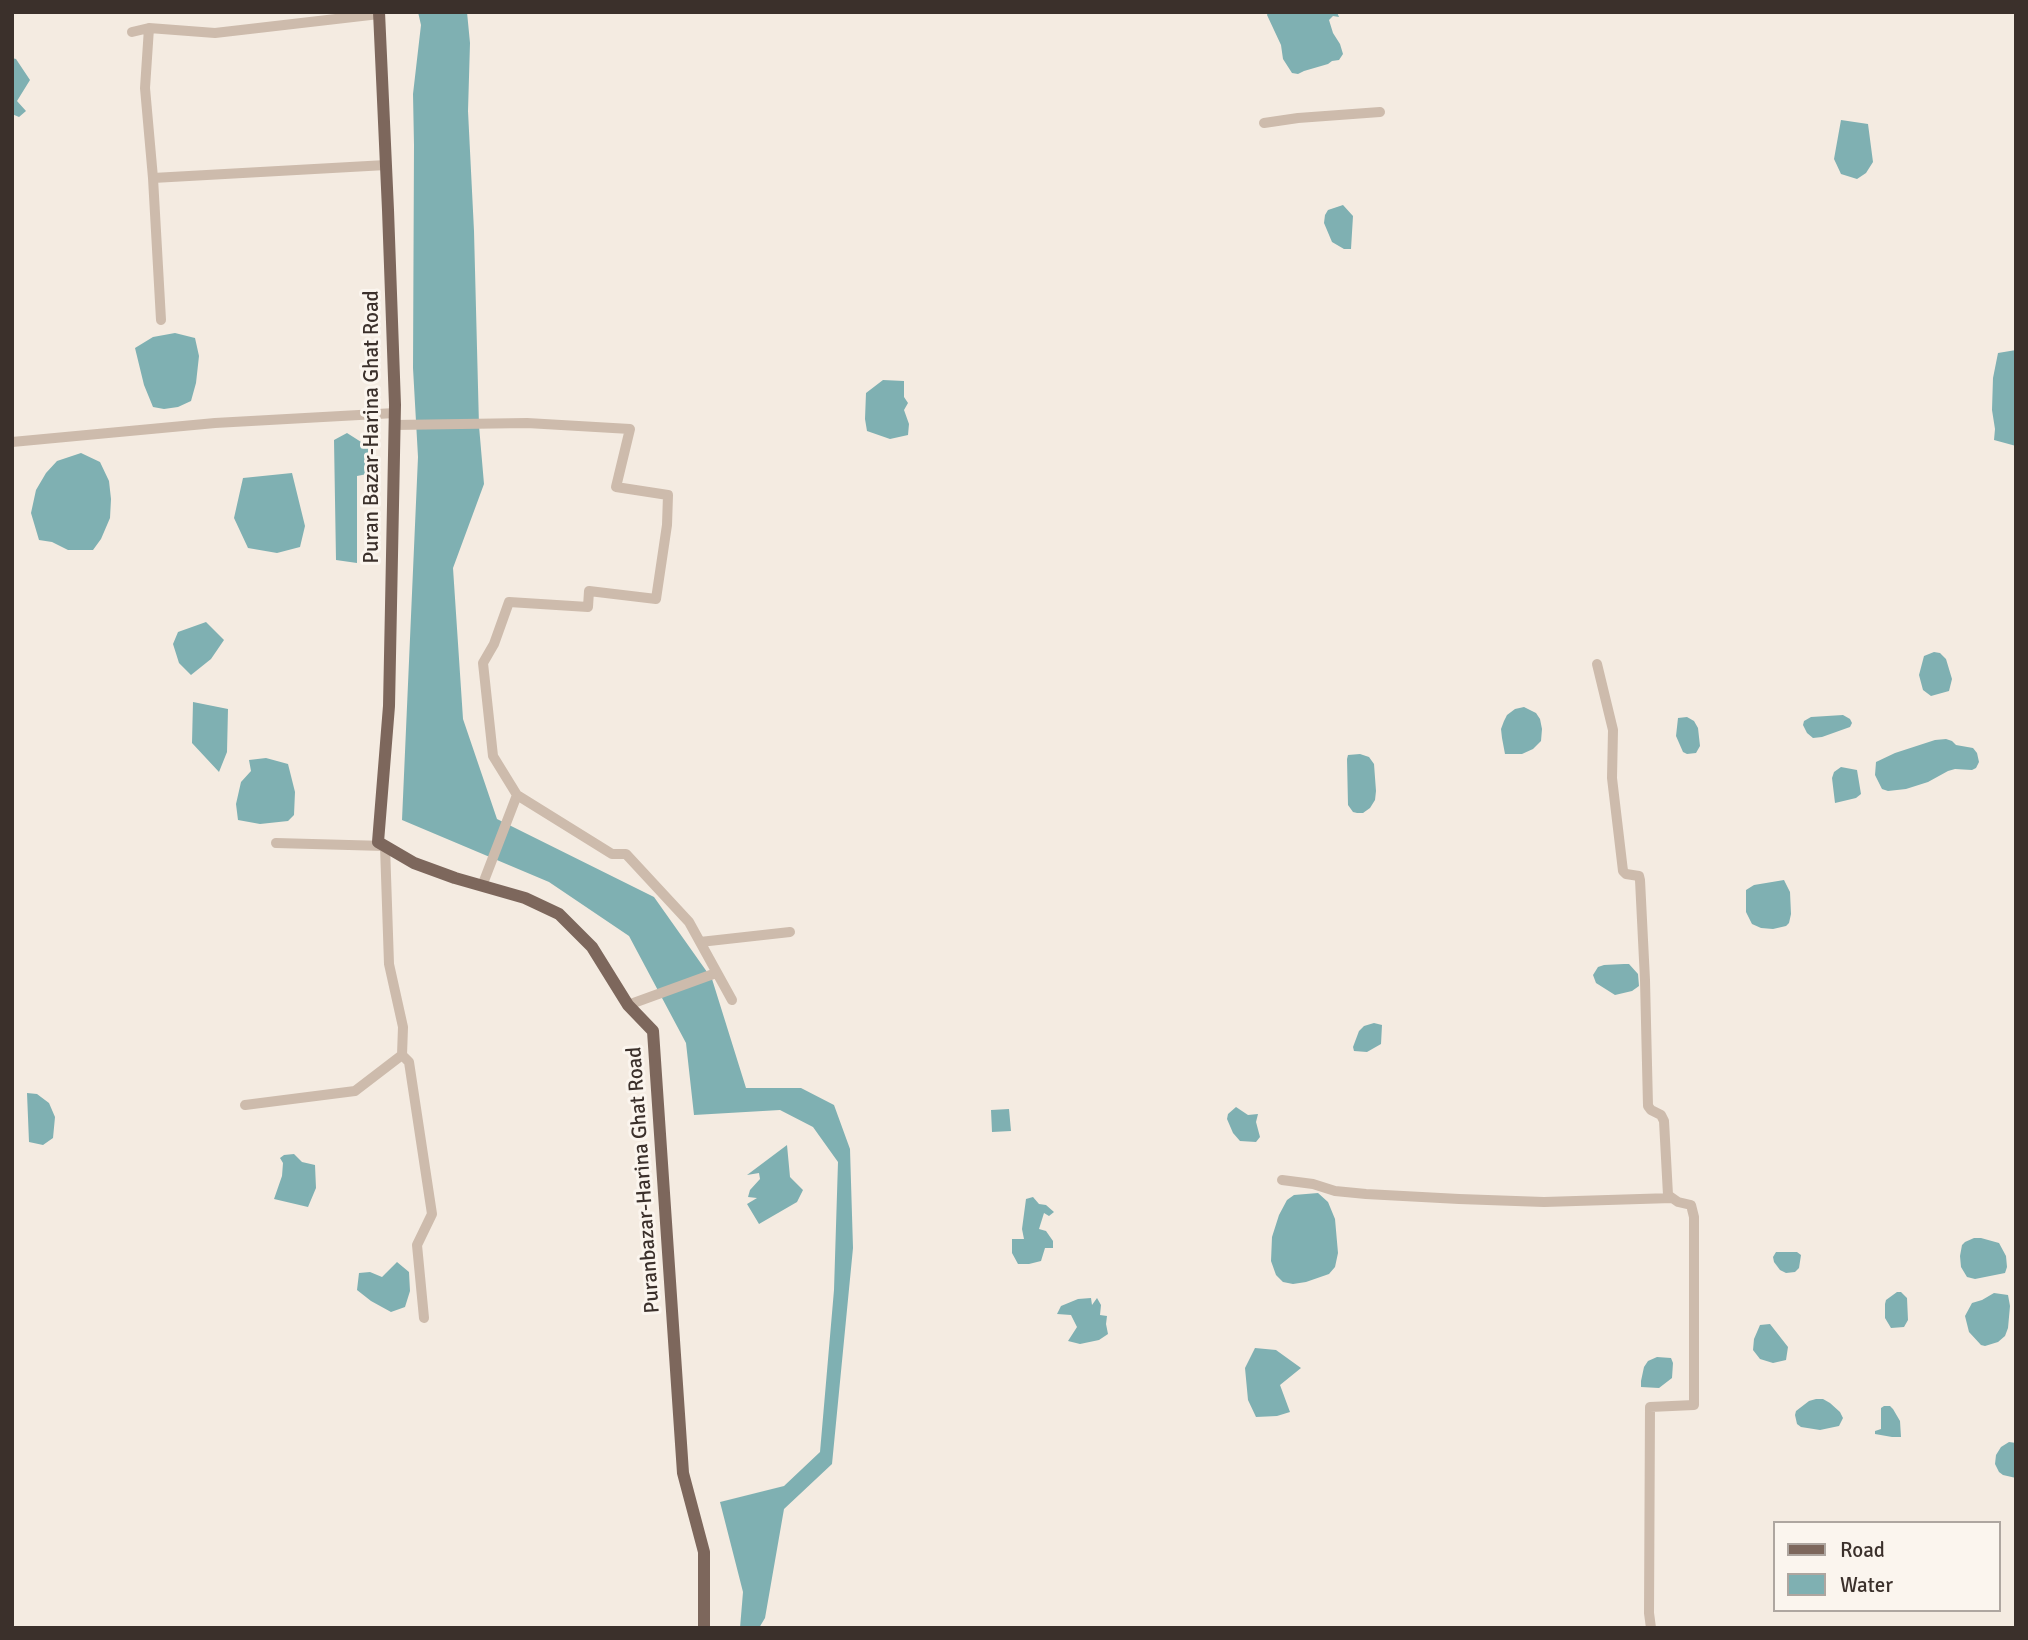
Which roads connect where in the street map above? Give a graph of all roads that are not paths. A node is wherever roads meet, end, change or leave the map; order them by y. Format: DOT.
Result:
graph roads {
  1 [pos="379,13"];
  2 [pos="149,28"];
  3 [pos="132,32"];
  4 [pos="1380,113"];
  5 [pos="1264,123"];
  6 [pos="386,166"];
  7 [pos="153,178"];
  8 [pos="161,320"];
  9 [pos="395,419"];
  10 [pos="12,442"];
  11 [pos="1597,664"];
  12 [pos="517,795"];
  13 [pos="276,844"];
  14 [pos="381,844"];
  15 [pos="482,886"];
  16 [pos="790,932"];
  17 [pos="700,942"];
  18 [pos="716,973"];
  19 [pos="733,1000"];
  20 [pos="628,1005"];
  21 [pos="402,1055"];
  22 [pos="244,1105"];
  23 [pos="1282,1180"];
  24 [pos="1672,1198"];
  25 [pos="424,1318"];
  26 [pos="704,1628"];
  27 [pos="1651,1628"];
  1 -- 2 [label="street"];
  1 -- 6 [label="main road, Puran Bazar-Harina Ghat Road"];
  2 -- 3 [label="street"];
  2 -- 7 [label="street"];
  4 -- 5 [label="street"];
  6 -- 7 [label="street"];
  6 -- 9 [label="main road, Puran Bazar-Harina Ghat Road"];
  7 -- 8 [label="street"];
  9 -- 10 [label="street"];
  9 -- 12 [label="street"];
  9 -- 14 [label="main road, Puran Bazar-Harina Ghat Road"];
  11 -- 24 [label="street"];
  12 -- 15 [label="street"];
  12 -- 17 [label="street"];
  13 -- 14 [label="street"];
  14 -- 15 [label="main road, Puranbazar-Harina Ghat Road"];
  14 -- 21 [label="street"];
  15 -- 20 [label="main road, Puranbazar-Harina Ghat Road"];
  16 -- 17 [label="street"];
  17 -- 18 [label="street"];
  18 -- 19 [label="street"];
  18 -- 20 [label="street"];
  20 -- 26 [label="main road, Puranbazar-Harina Ghat Road"];
  21 -- 22 [label="street"];
  21 -- 25 [label="street"];
  23 -- 24 [label="street"];
  24 -- 27 [label="street"];
}
